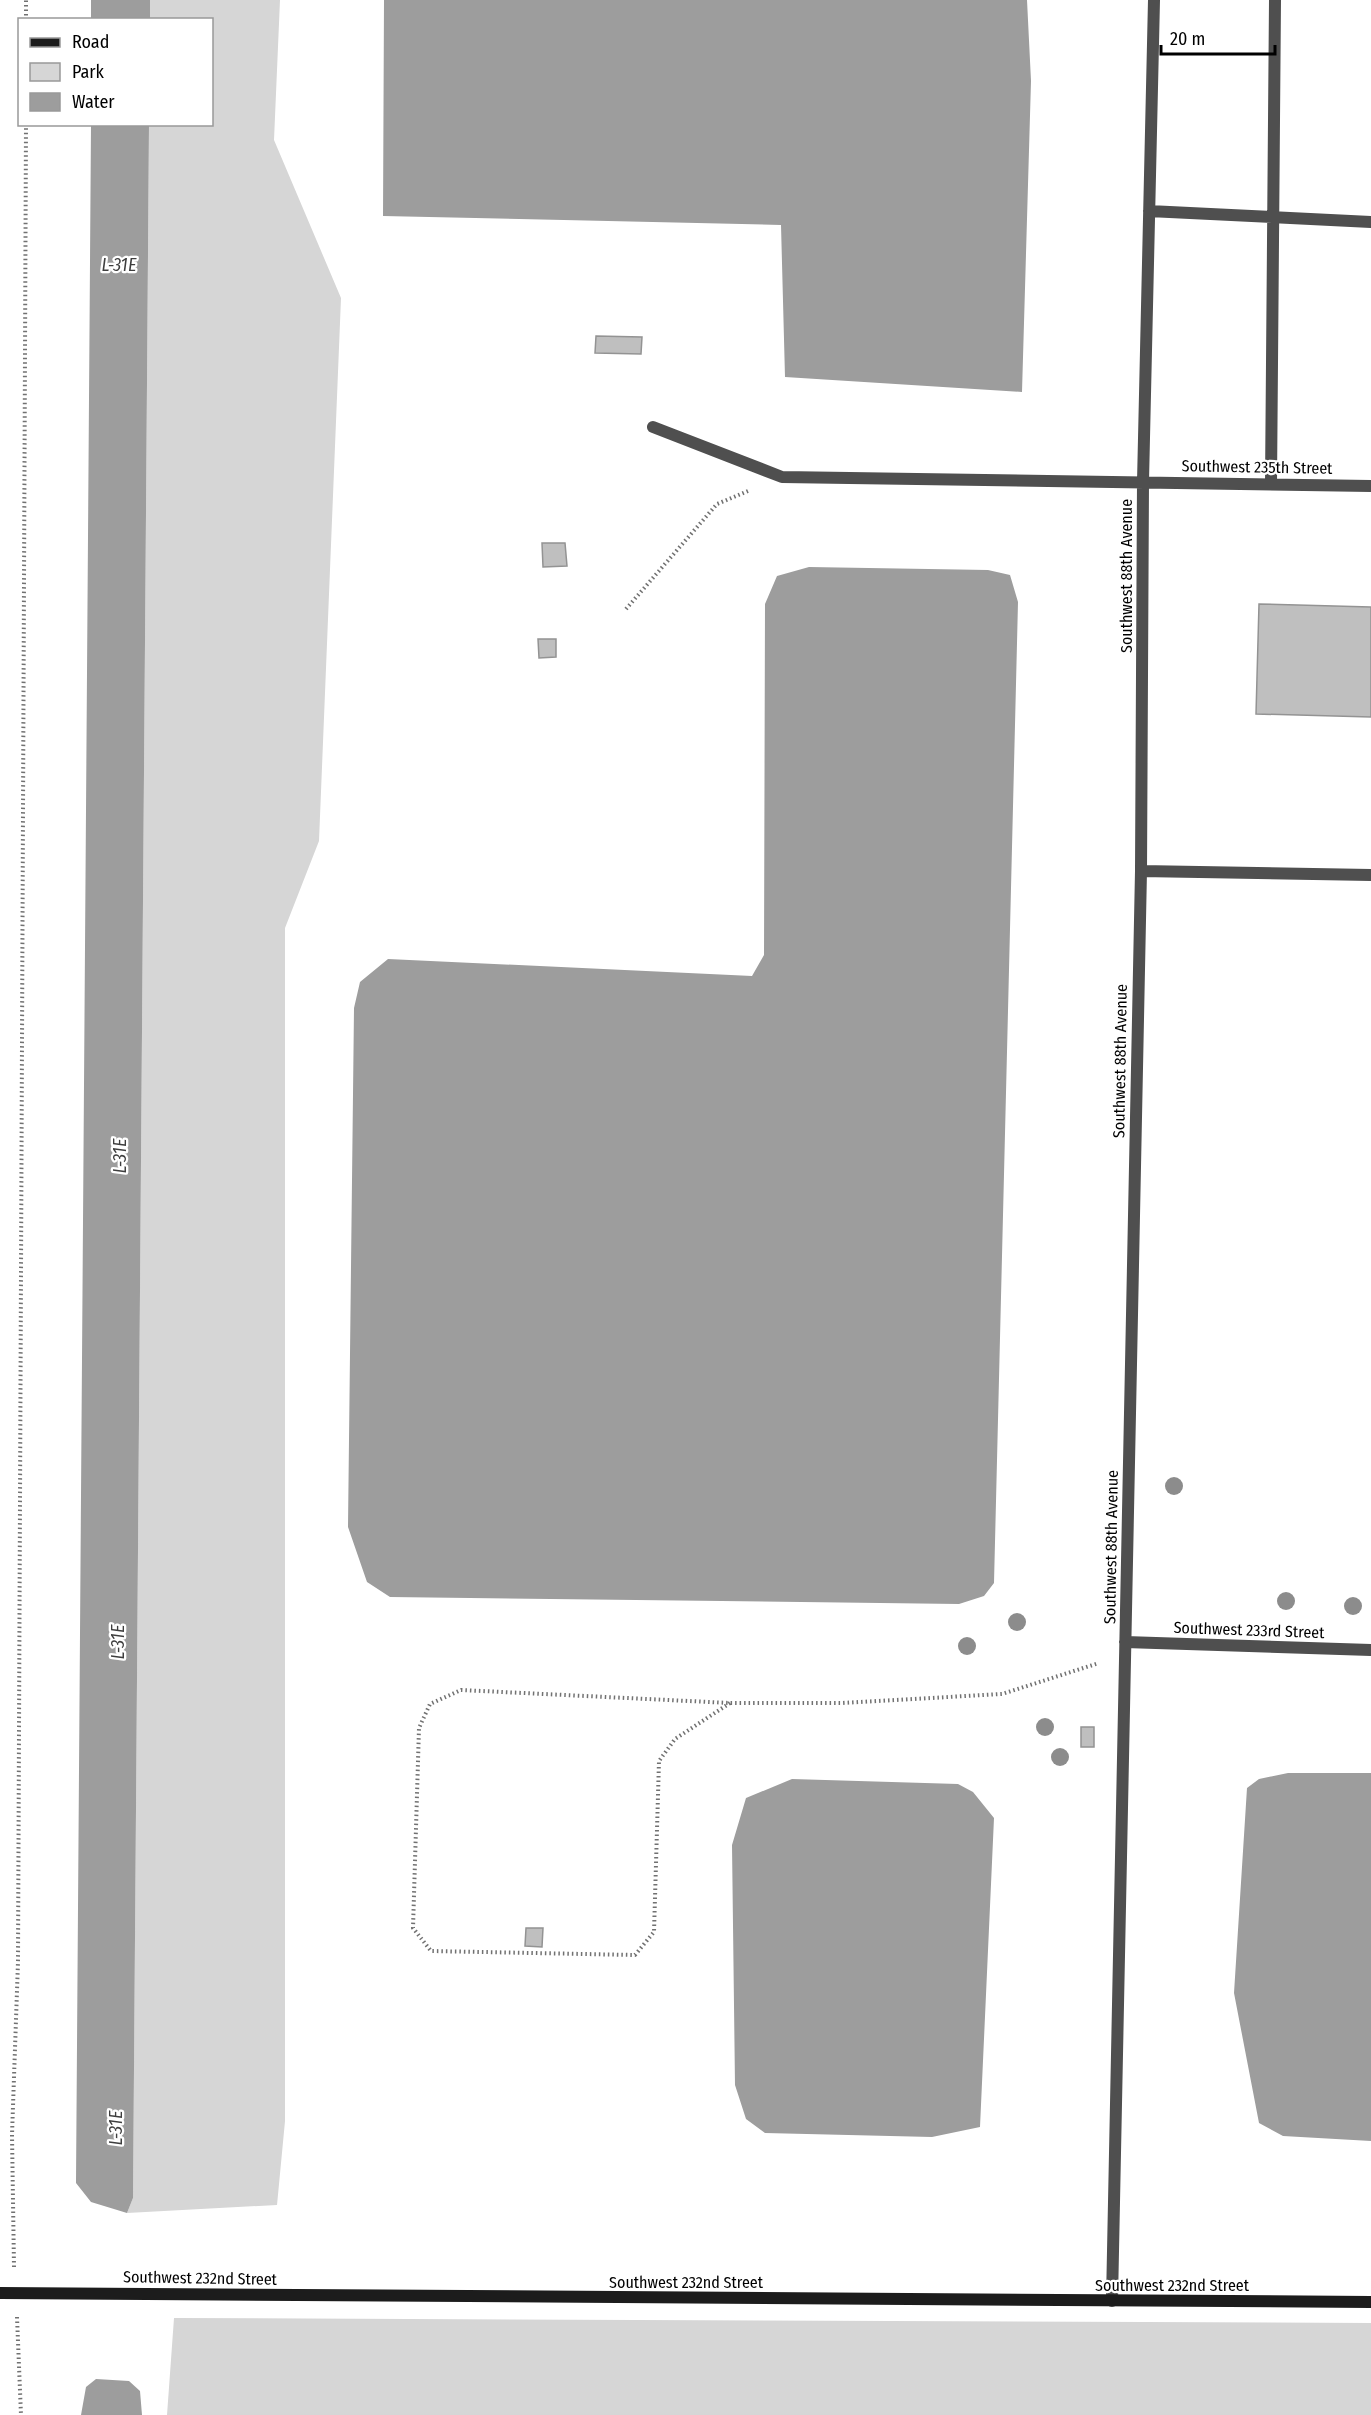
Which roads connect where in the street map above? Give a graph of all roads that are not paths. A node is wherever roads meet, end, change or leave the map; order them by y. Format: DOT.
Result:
graph roads {
  1 [pos="1154,0"];
  2 [pos="1275,0"];
  3 [pos="1149,211"];
  4 [pos="1273,217"];
  5 [pos="1371,222"];
  6 [pos="653,427"];
  7 [pos="1143,482"];
  8 [pos="1271,484"];
  9 [pos="1371,486"];
  10 [pos="1140,871"];
  11 [pos="1371,875"];
  12 [pos="1125,1648"];
  13 [pos="1371,1650"];
  14 [pos="0,2293"];
  15 [pos="1112,2301"];
  16 [pos="1371,2302"];
  1 -- 3 [label="lane, Southwest 88th Avenue"];
  2 -- 4 [label="lane"];
  3 -- 4 [label="lane"];
  3 -- 7 [label="lane, Southwest 88th Avenue"];
  4 -- 5 [label="lane"];
  4 -- 8 [label="lane"];
  6 -- 7 [label="lane, Southwest 235th Street"];
  7 -- 8 [label="lane, Southwest 235th Street"];
  7 -- 10 [label="lane, Southwest 88th Avenue"];
  8 -- 9 [label="lane, Southwest 235th Street"];
  10 -- 11 [label="lane"];
  10 -- 12 [label="lane, Southwest 88th Avenue"];
  12 -- 13 [label="lane, Southwest 233rd Street"];
  12 -- 15 [label="lane, Southwest 88th Avenue"];
  14 -- 15 [label="street, Southwest 232nd Street"];
  15 -- 16 [label="street, Southwest 232nd Street"];
}
